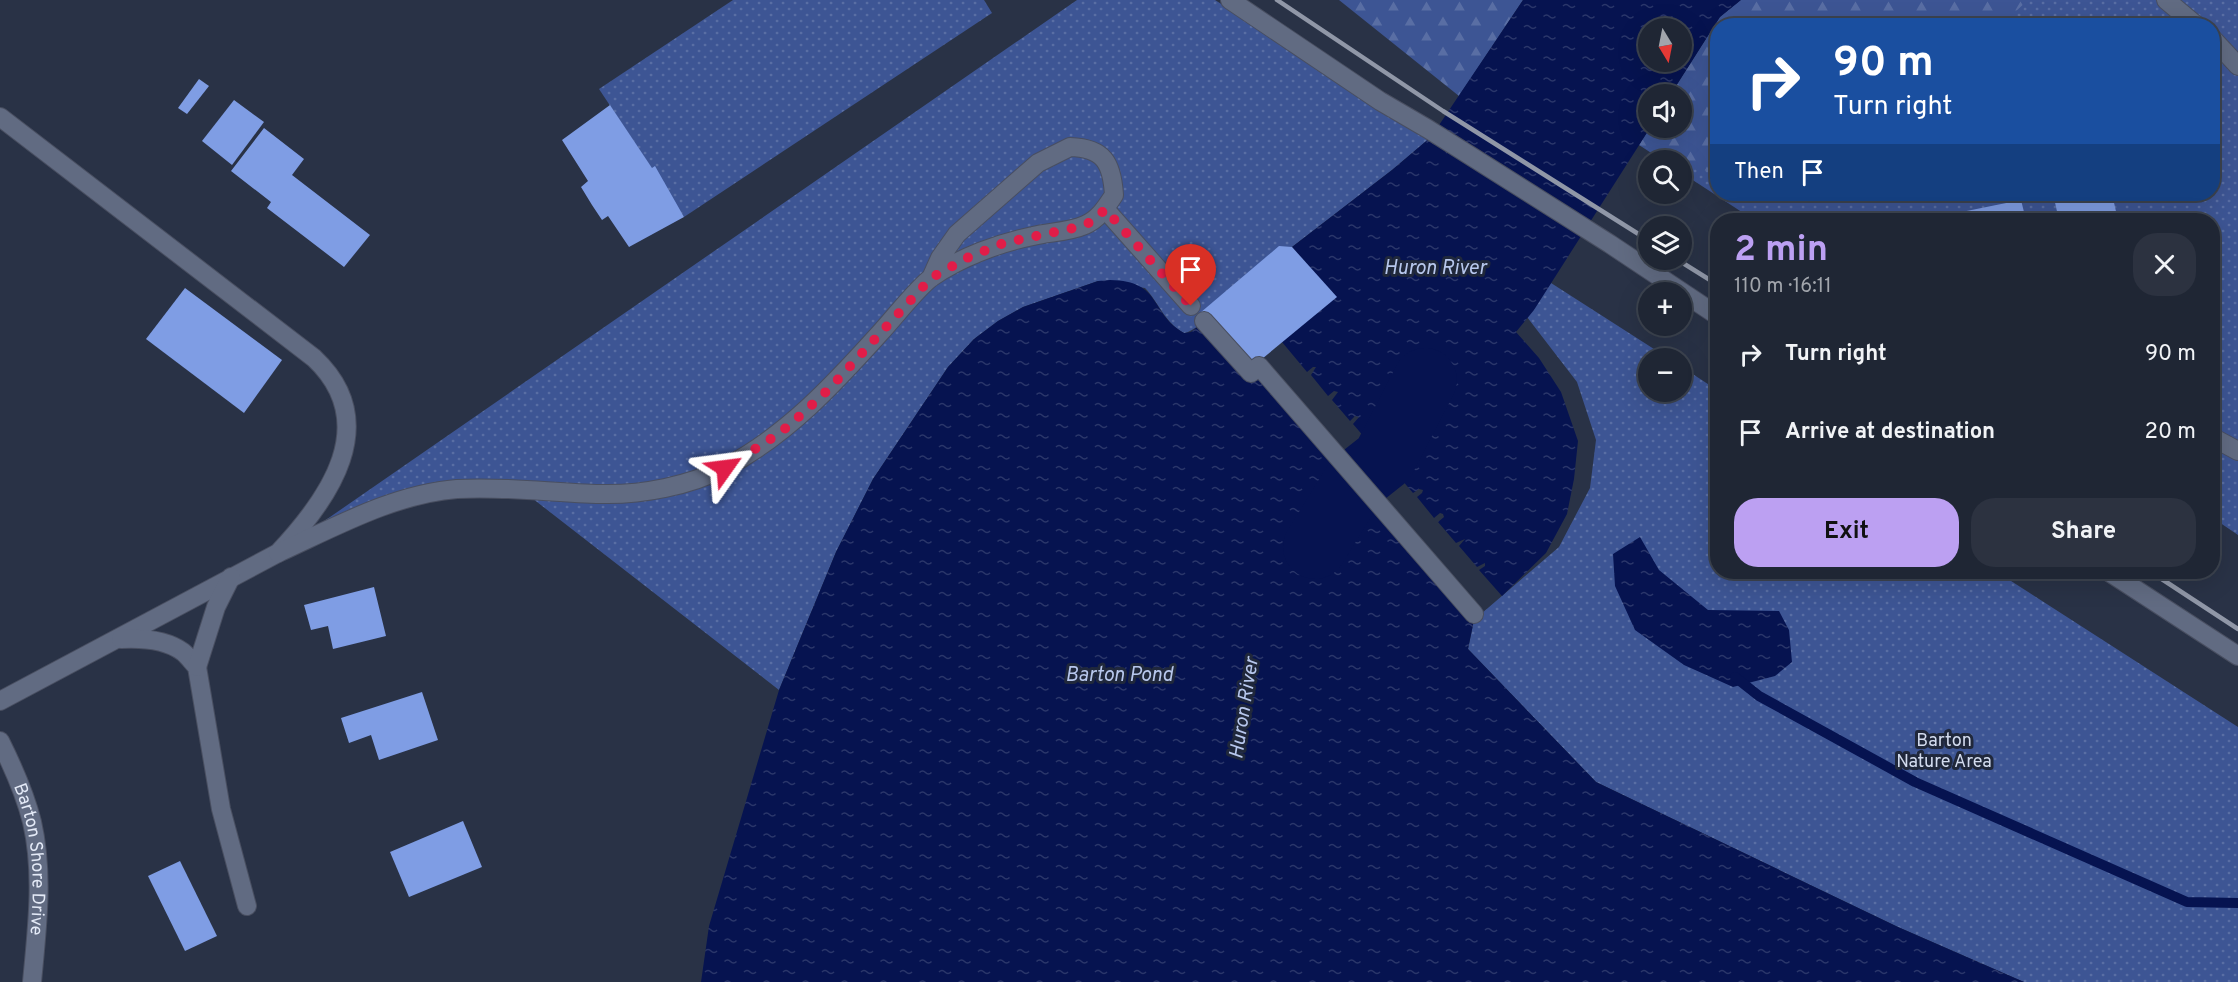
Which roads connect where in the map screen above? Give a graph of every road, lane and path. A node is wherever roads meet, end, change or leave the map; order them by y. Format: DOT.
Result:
graph roads {
  1 [pos="1230,0"];
  2 [pos="2166,0"];
  3 [pos="2187,18"];
  4 [pos="2220,47"];
  5 [pos="2238,66"];
  6 [pos="0,117"];
  7 [pos="1105,209"];
  8 [pos="931,278"];
  9 [pos="1191,306"];
  10 [pos="1710,311"];
  11 [pos="1204,321"];
  12 [pos="2220,441"];
  13 [pos="2238,451"];
  14 [pos="278,553"];
  15 [pos="231,577"];
  16 [pos="2120,579"];
  17 [pos="1474,614"];
  18 [pos="116,639"];
  19 [pos="2238,656"];
  20 [pos="197,667"];
  21 [pos="0,701"];
  22 [pos="0,741"];
  23 [pos="247,906"];
  24 [pos="32,982"];
  1 -- 10 [label="street"];
  2 -- 3 [label="street"];
  4 -- 5 [label="street"];
  6 -- 14 [label="street"];
  7 -- 8 [label="street"];
  7 -- 8 [label="street"];
  7 -- 9 [label="street"];
  8 -- 14 [label="street"];
  11 -- 17 [label="street"];
  12 -- 13 [label="street"];
  14 -- 15 [label="street"];
  15 -- 18 [label="street"];
  15 -- 20 [label="street"];
  16 -- 19 [label="street"];
  18 -- 20 [label="street"];
  18 -- 21 [label="street"];
  20 -- 23 [label="street"];
  22 -- 24 [label="street, Barton Shore Drive"];
}
